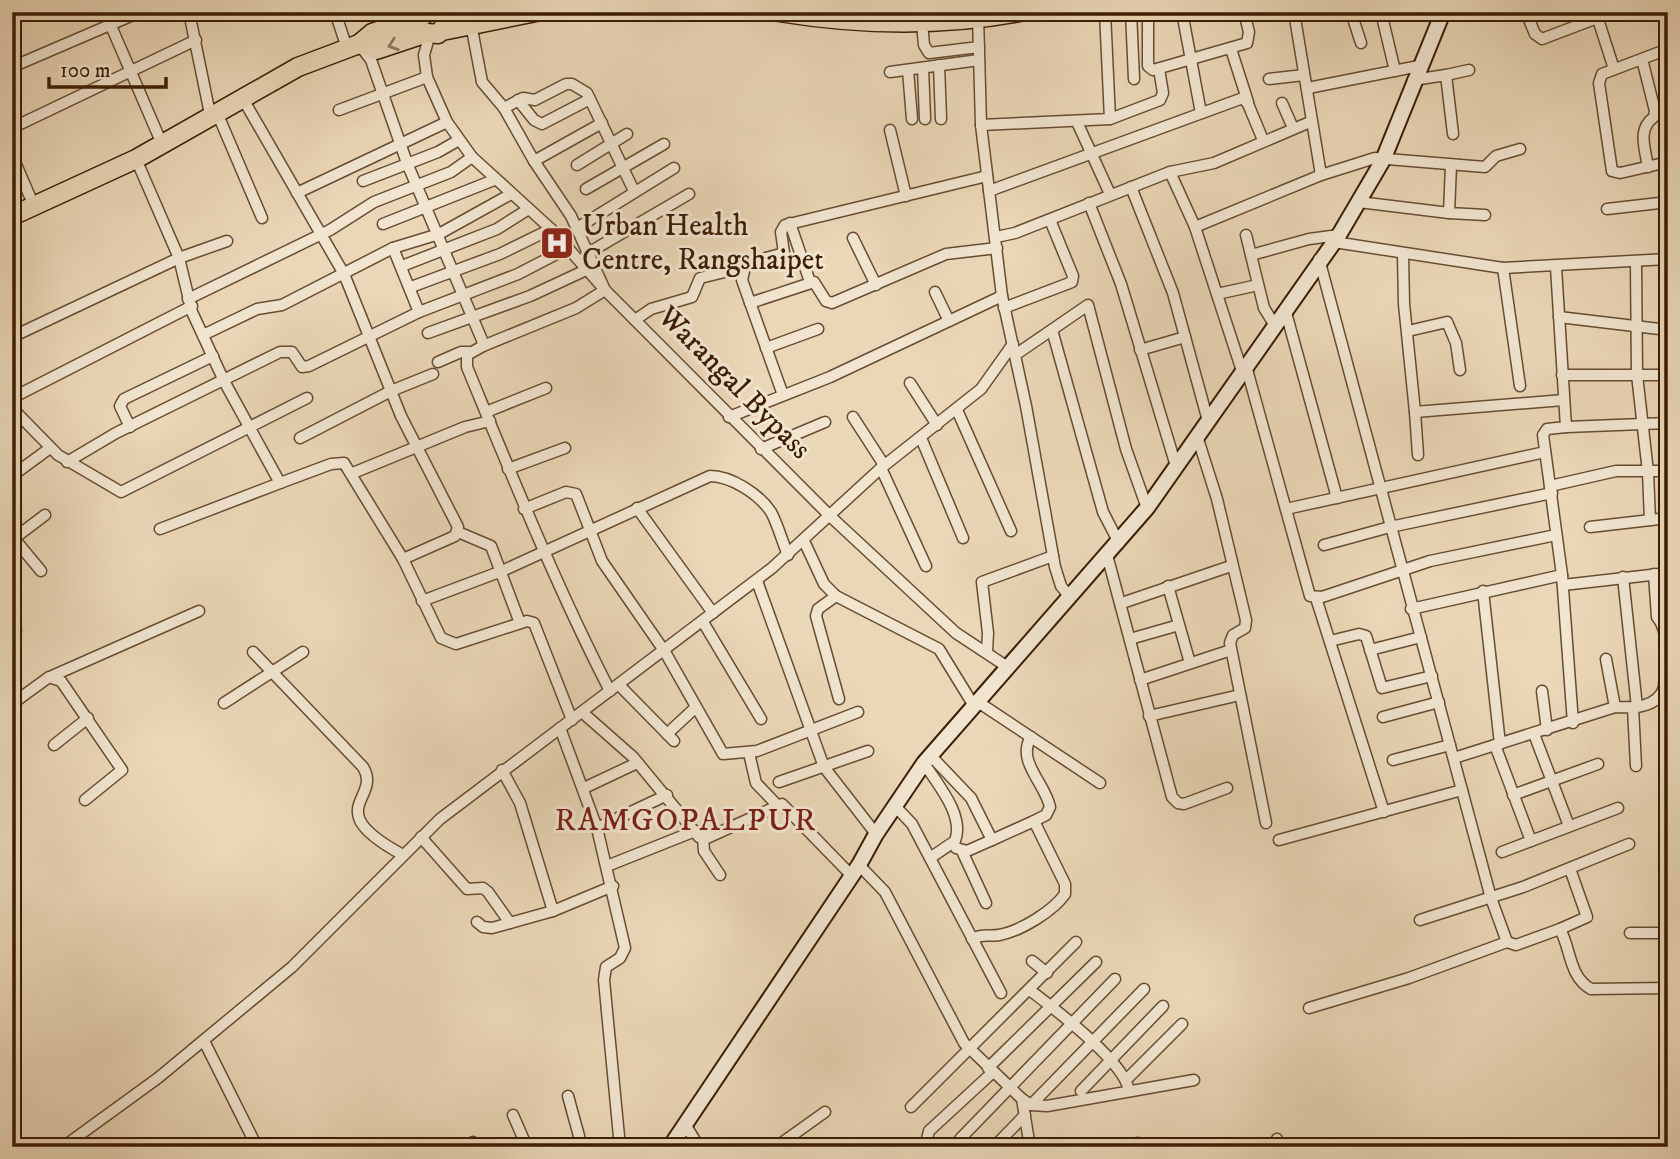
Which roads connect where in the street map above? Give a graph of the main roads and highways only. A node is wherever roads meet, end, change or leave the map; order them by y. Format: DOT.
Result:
graph roads {
  1 [pos="536,12"];
  2 [pos="779,12"];
  3 [pos="906,12"];
  4 [pos="1020,12"];
  5 [pos="1443,12"];
  6 [pos="818,15"];
  7 [pos="978,15"];
  8 [pos="919,18"];
  9 [pos="438,19"];
  10 [pos="12,216"];
  11 [pos="670,1147"];
  1 -- 9 [label="highway"];
  2 -- 6 [label="highway"];
  3 -- 8 [label="highway"];
  4 -- 7 [label="highway"];
  5 -- 11 [label="main road"];
  6 -- 8 [label="highway"];
  7 -- 8 [label="highway"];
  9 -- 10 [label="highway"];
}
